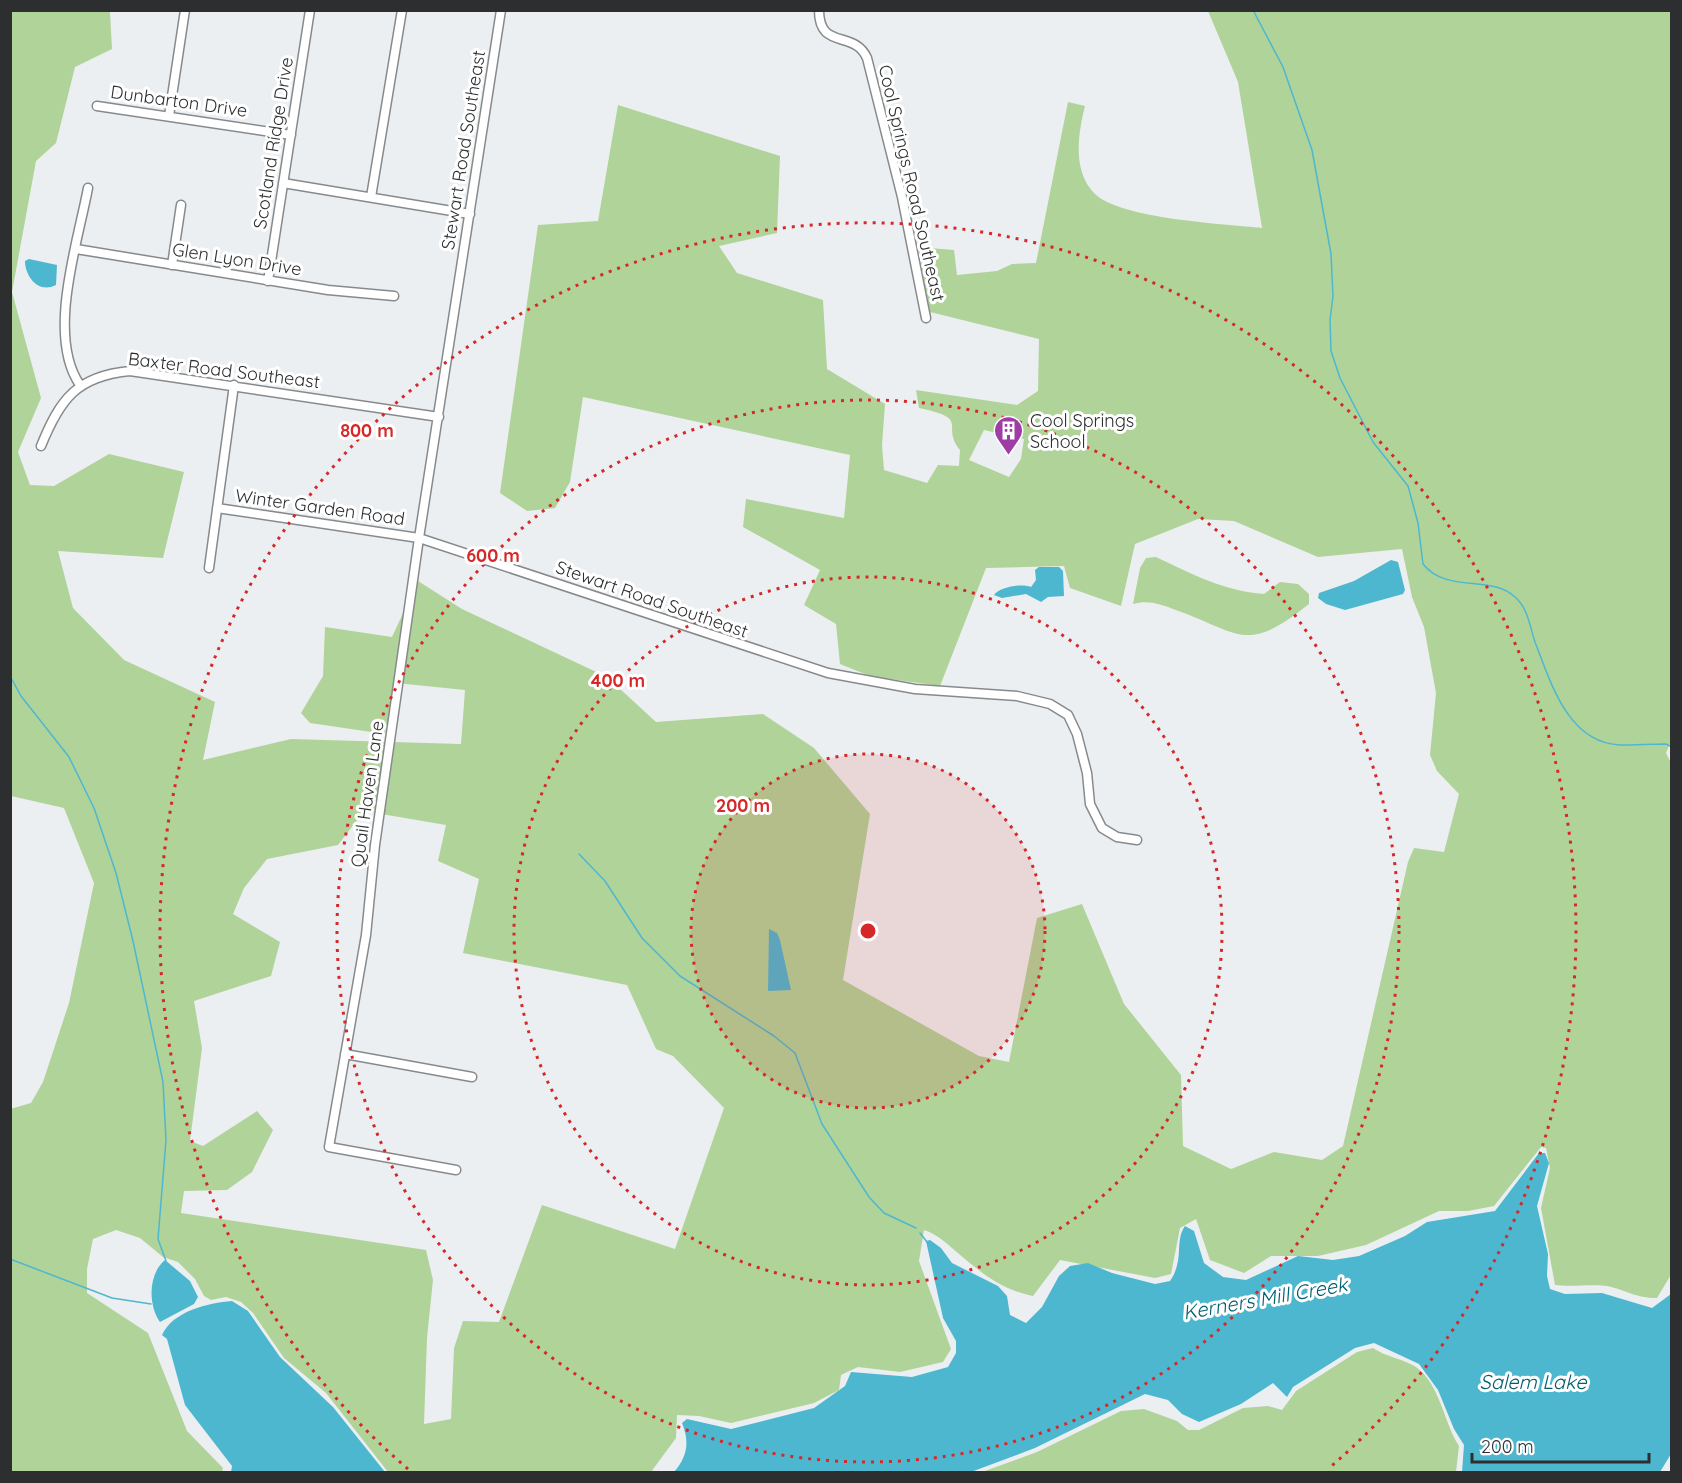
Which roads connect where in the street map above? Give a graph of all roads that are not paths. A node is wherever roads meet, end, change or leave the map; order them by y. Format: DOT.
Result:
graph roads {
  1 [pos="185,10"];
  2 [pos="310,10"];
  3 [pos="402,10"];
  4 [pos="501,10"];
  5 [pos="819,10"];
  6 [pos="97,106"];
  7 [pos="169,116"];
  8 [pos="291,135"];
  9 [pos="284,183"];
  10 [pos="88,188"];
  11 [pos="371,197"];
  12 [pos="181,205"];
  13 [pos="470,214"];
  14 [pos="76,249"];
  15 [pos="172,265"];
  16 [pos="268,281"];
  17 [pos="394,296"];
  18 [pos="926,318"];
  19 [pos="80,385"];
  20 [pos="234,385"];
  21 [pos="439,417"];
  22 [pos="41,446"];
  23 [pos="217,508"];
  24 [pos="419,538"];
  25 [pos="208,568"];
  26 [pos="1137,840"];
  27 [pos="345,1054"];
  28 [pos="472,1077"];
  29 [pos="456,1170"];
  1 -- 7 [label="street"];
  2 -- 8 [label="street, Scotland Ridge Drive"];
  3 -- 11 [label="street"];
  4 -- 13 [label="street, Stewart Road Southeast"];
  5 -- 18 [label="street, Cool Springs Road Southeast"];
  6 -- 7 [label="street, Dunbarton Drive"];
  7 -- 8 [label="street, Dunbarton Drive"];
  8 -- 9 [label="street, Scotland Ridge Drive"];
  9 -- 11 [label="street"];
  9 -- 16 [label="street, Scotland Ridge Drive"];
  10 -- 14 [label="street"];
  11 -- 13 [label="street"];
  12 -- 15 [label="street"];
  13 -- 21 [label="street, Stewart Road Southeast"];
  14 -- 15 [label="street, Glen Lyon Drive"];
  14 -- 19 [label="street"];
  15 -- 16 [label="street, Glen Lyon Drive"];
  16 -- 17 [label="street, Glen Lyon Drive"];
  19 -- 20 [label="street, Baxter Road Southeast"];
  19 -- 22 [label="street, Baxter Road Southeast"];
  20 -- 21 [label="street, Baxter Road Southeast"];
  20 -- 23 [label="street"];
  21 -- 24 [label="street, Stewart Road Southeast"];
  23 -- 24 [label="street, Winter Garden Road"];
  23 -- 25 [label="street"];
  24 -- 26 [label="street, Stewart Road Southeast"];
  24 -- 27 [label="street, Quail Haven Lane"];
  27 -- 28 [label="street"];
  27 -- 29 [label="street, Quail Haven Lane"];
}
